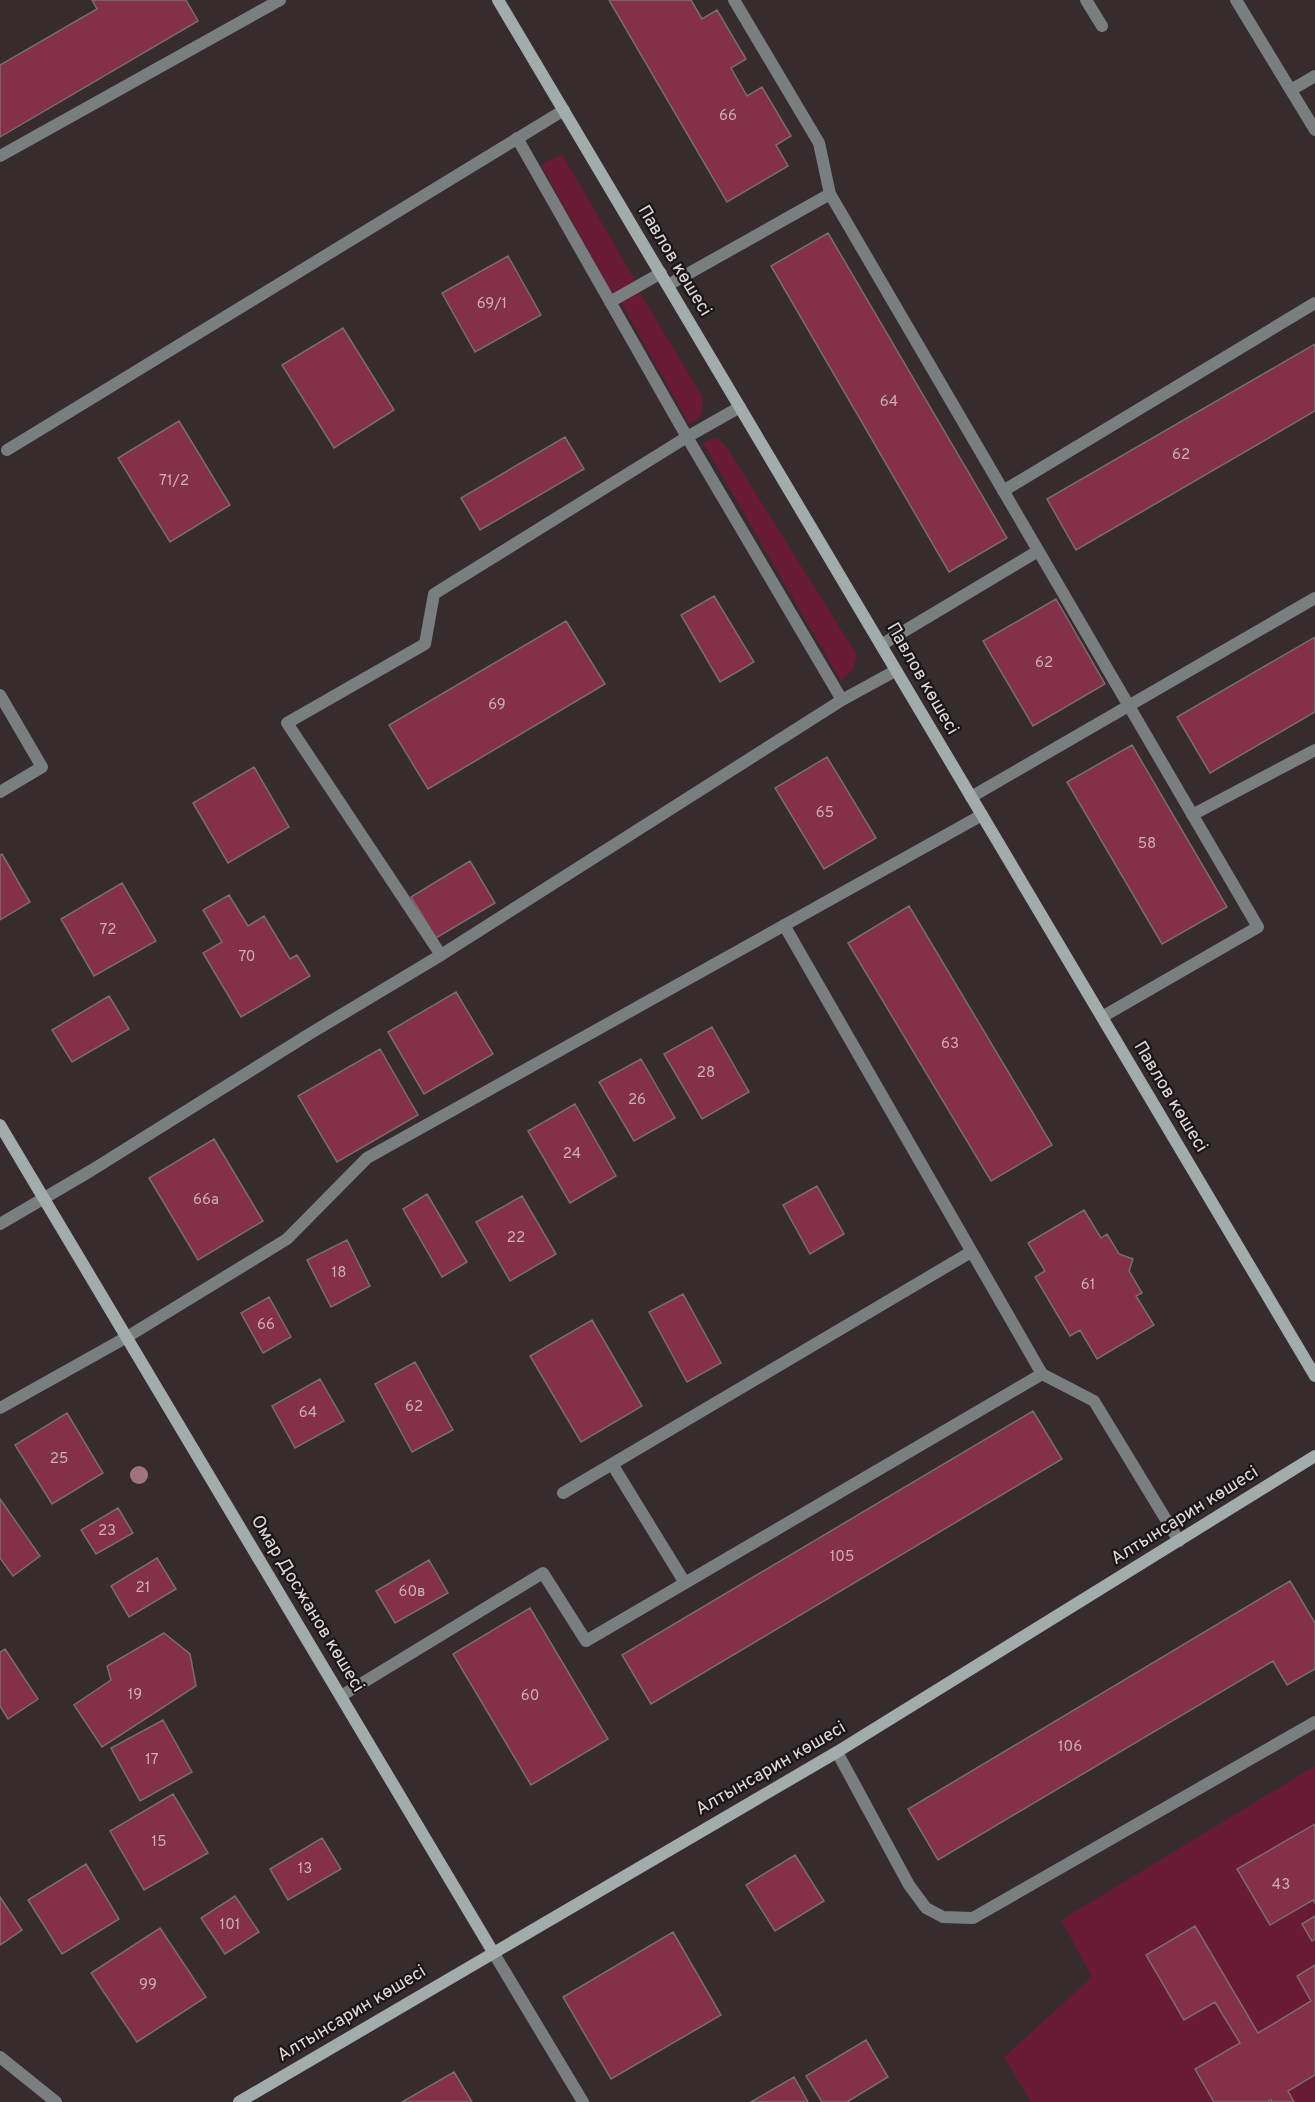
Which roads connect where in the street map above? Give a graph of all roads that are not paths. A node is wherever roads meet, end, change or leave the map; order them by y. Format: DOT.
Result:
graph roads {
  1 [pos="280,0"];
  2 [pos="498,0"];
  3 [pos="734,0"];
  4 [pos="1086,0"];
  5 [pos="1236,0"];
  6 [pos="1102,26"];
  7 [pos="1315,76"];
  8 [pos="1291,90"];
  9 [pos="564,110"];
  10 [pos="1315,130"];
  11 [pos="518,138"];
  12 [pos="0,156"];
  13 [pos="830,194"];
  14 [pos="660,273"];
  15 [pos="668,285"];
  16 [pos="610,302"];
  17 [pos="1315,303"];
  18 [pos="740,407"];
  19 [pos="687,437"];
  20 [pos="7,450"];
  21 [pos="1003,491"];
  22 [pos="1038,551"];
  23 [pos="1315,598"];
  24 [pos="881,645"];
  25 [pos="896,671"];
  26 [pos="0,695"];
  27 [pos="842,700"];
  28 [pos="1128,706"];
  29 [pos="1315,750"];
  30 [pos="0,792"];
  31 [pos="971,797"];
  32 [pos="982,815"];
  33 [pos="1192,815"];
  34 [pos="784,925"];
  35 [pos="441,955"];
  36 [pos="1102,1017"];
  37 [pos="0,1125"];
  38 [pos="44,1198"];
  39 [pos="0,1224"];
  40 [pos="971,1251"];
  41 [pos="127,1337"];
  42 [pos="1042,1374"];
  43 [pos="1315,1376"];
  44 [pos="0,1408"];
  45 [pos="1315,1456"];
  46 [pos="612,1464"];
  47 [pos="563,1493"];
  48 [pos="1179,1541"];
  49 [pos="685,1583"];
  50 [pos="340,1696"];
  51 [pos="1315,1722"];
  52 [pos="837,1752"];
  53 [pos="494,1952"];
  54 [pos="0,2057"];
  55 [pos="56,2102"];
  56 [pos="239,2102"];
  57 [pos="583,2102"];
  1 -- 12 [label="street"];
  2 -- 9 [label="street, Павлов көшесі"];
  3 -- 13 [label="street"];
  4 -- 6 [label="street"];
  5 -- 8 [label="street"];
  7 -- 8 [label="street"];
  8 -- 10 [label="street"];
  9 -- 11 [label="street"];
  9 -- 14 [label="street, Павлов көшесі"];
  11 -- 16 [label="street"];
  11 -- 20 [label="street"];
  13 -- 15 [label="street"];
  13 -- 21 [label="street"];
  14 -- 15 [label="street, Павлов көшесі"];
  14 -- 16 [label="street"];
  15 -- 18 [label="street, Павлов көшесі"];
  16 -- 19 [label="street"];
  17 -- 21 [label="street"];
  18 -- 19 [label="street"];
  18 -- 24 [label="street, Павлов көшесі"];
  19 -- 27 [label="street"];
  19 -- 35 [label="street"];
  21 -- 22 [label="street"];
  22 -- 24 [label="street"];
  22 -- 28 [label="street"];
  23 -- 28 [label="street"];
  24 -- 25 [label="street, Павлов көшесі"];
  25 -- 27 [label="street"];
  25 -- 31 [label="street, Павлов көшесі"];
  26 -- 30 [label="street"];
  27 -- 35 [label="street"];
  28 -- 31 [label="street"];
  28 -- 33 [label="street"];
  29 -- 33 [label="street"];
  31 -- 32 [label="street, Павлов көшесі"];
  32 -- 34 [label="street"];
  32 -- 36 [label="street, Павлов көшесі"];
  33 -- 36 [label="street"];
  34 -- 40 [label="street"];
  34 -- 41 [label="street"];
  35 -- 38 [label="street"];
  36 -- 43 [label="street, Павлов көшесі"];
  37 -- 38 [label="street, Омар Досжанов көшесі"];
  38 -- 39 [label="street"];
  38 -- 41 [label="street, Омар Досжанов көшесі"];
  40 -- 42 [label="street"];
  40 -- 46 [label="street"];
  41 -- 44 [label="street"];
  41 -- 50 [label="street, Омар Досжанов көшесі"];
  42 -- 48 [label="street"];
  42 -- 49 [label="street"];
  45 -- 48 [label="street, Алтынсарин көшесі"];
  46 -- 47 [label="street"];
  46 -- 49 [label="street"];
  48 -- 52 [label="street, Алтынсарин көшесі"];
  49 -- 50 [label="street"];
  50 -- 53 [label="street, Омар Досжанов көшесі"];
  51 -- 52 [label="street"];
  52 -- 53 [label="street, Алтынсарин көшесі"];
  53 -- 56 [label="street, Алтынсарин көшесі"];
  53 -- 57 [label="street, Омар Досжанов көшесі"];
  54 -- 55 [label="street"];
}
